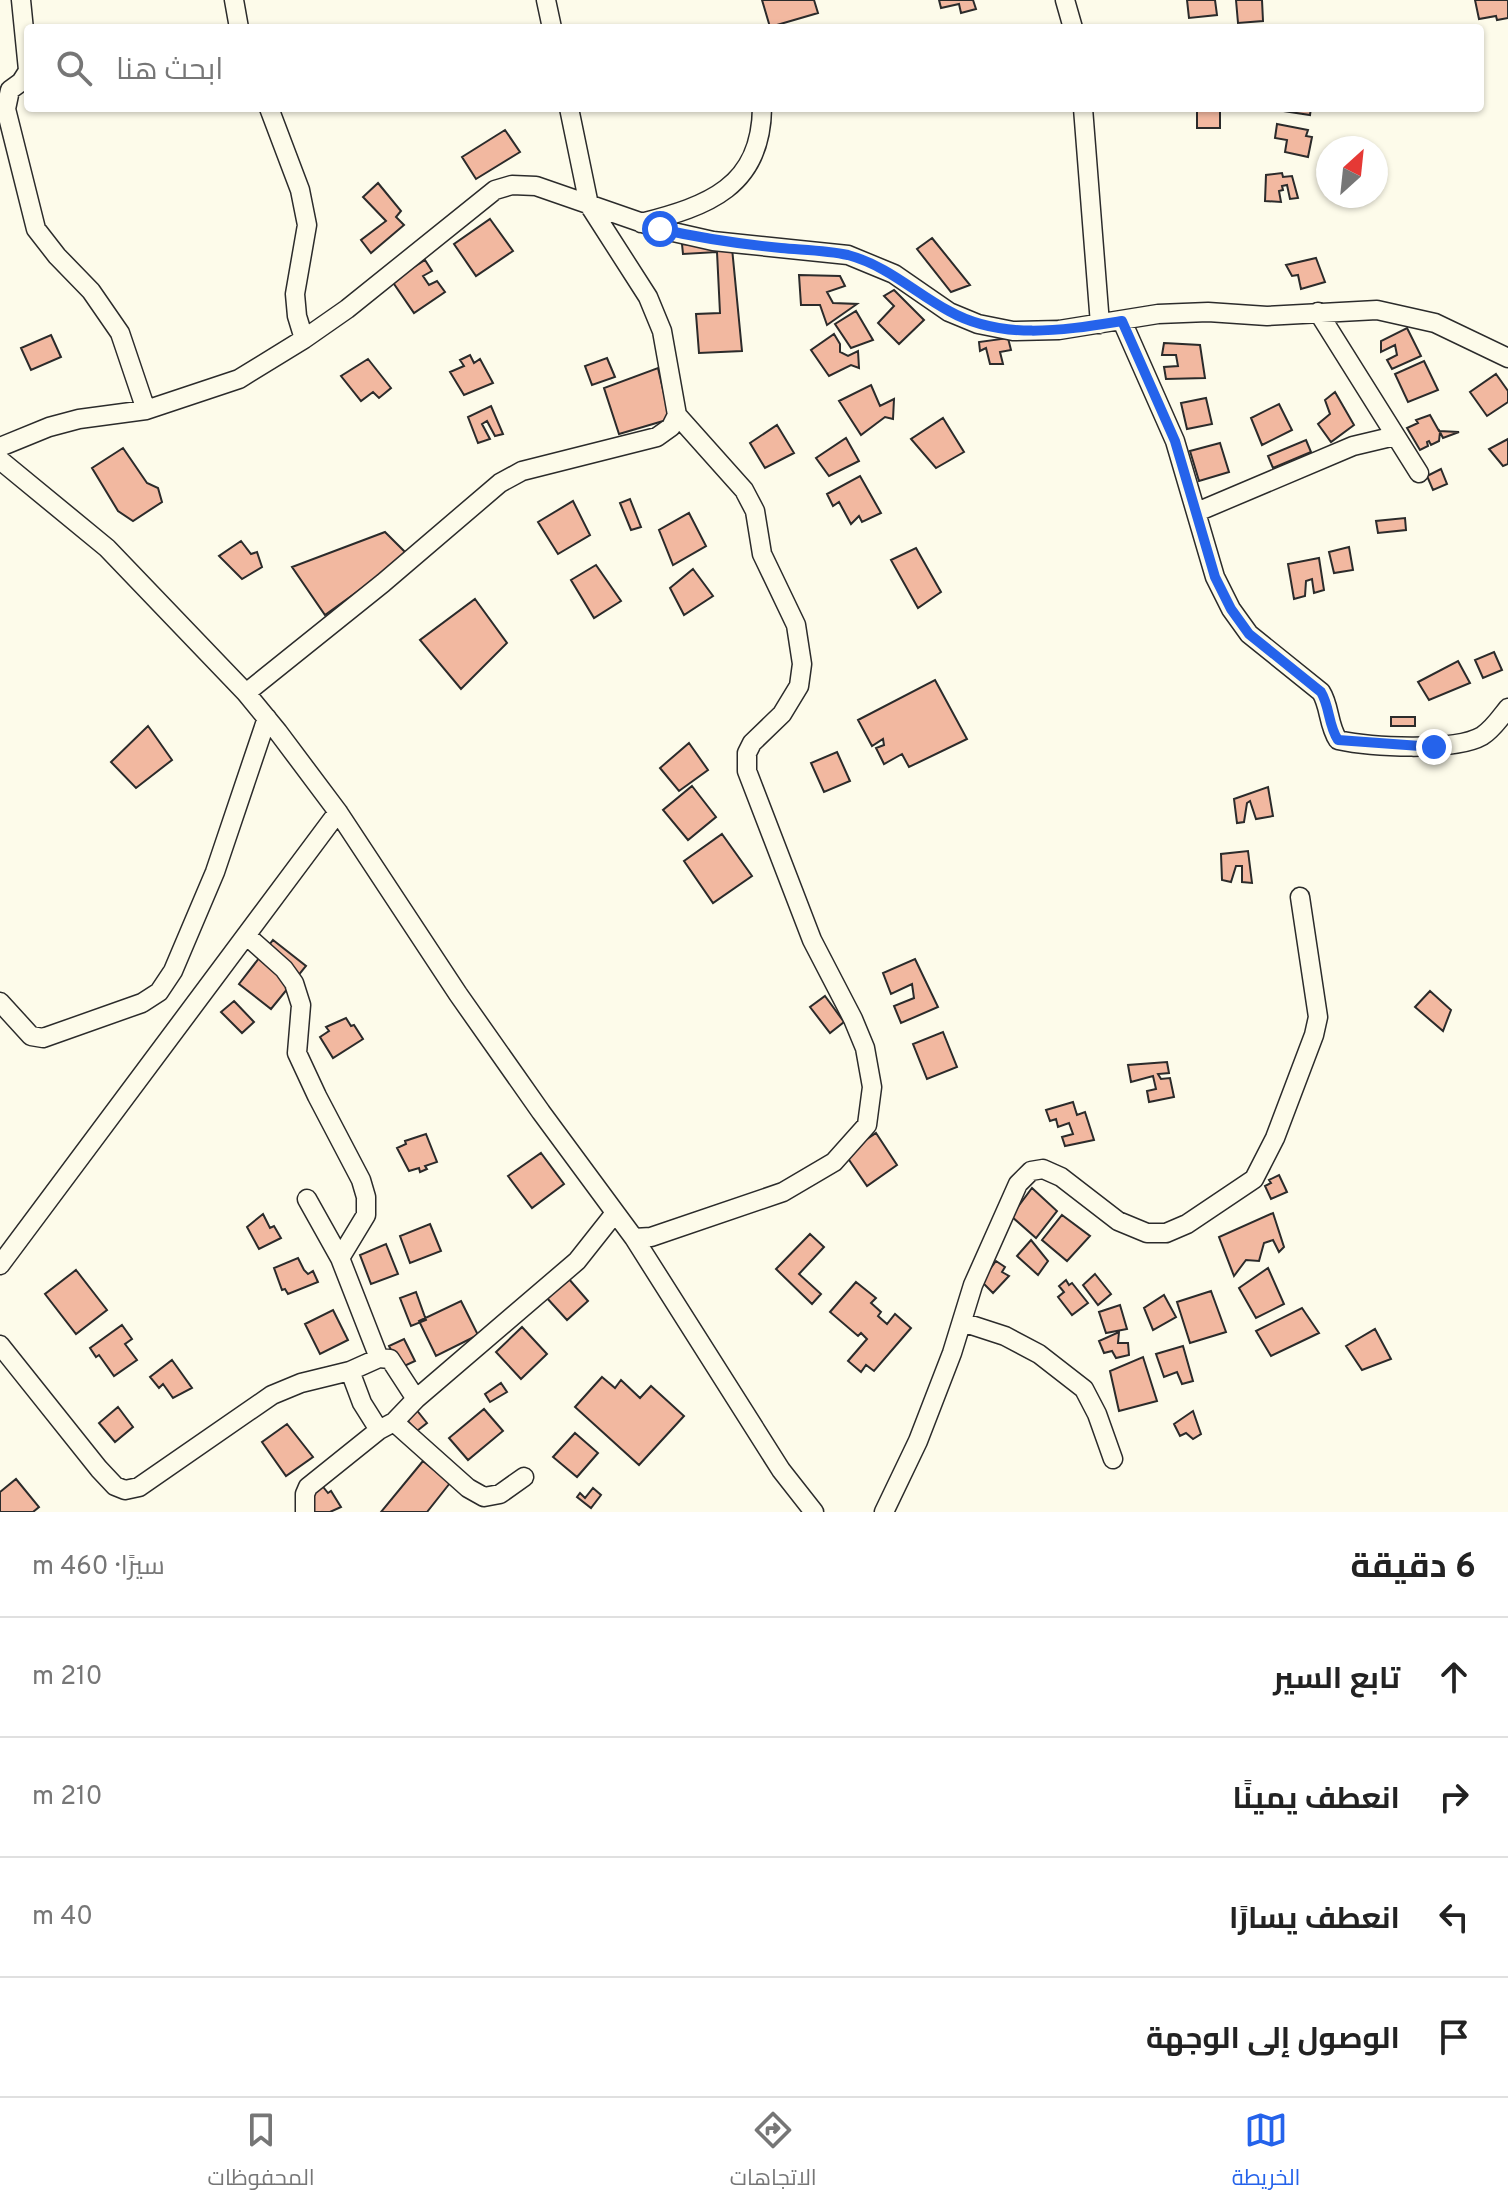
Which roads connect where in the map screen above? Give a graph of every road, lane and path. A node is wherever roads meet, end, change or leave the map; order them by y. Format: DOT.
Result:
graph roads {
  1 [pos="21,0"];
  2 [pos="234,0"];
  3 [pos="546,0"];
  4 [pos="1065,0"];
  5 [pos="238,24"];
  6 [pos="551,24"];
  7 [pos="1072,24"];
  8 [pos="24,30"];
  9 [pos="24,77"];
  10 [pos="271,112"];
  11 [pos="570,112"];
  12 [pos="761,112"];
  13 [pos="1083,112"];
  14 [pos="589,205"];
  15 [pos="641,223"];
  16 [pos="1318,312"];
  17 [pos="1122,321"];
  18 [pos="1100,324"];
  19 [pos="304,339"];
  20 [pos="1508,358"];
  21 [pos="146,410"];
  22 [pos="677,415"];
  23 [pos="1395,436"];
  24 [pos="0,447"];
  25 [pos="0,460"];
  26 [pos="1419,473"];
  27 [pos="1197,512"];
  28 [pos="246,693"];
  29 [pos="1508,708"];
  30 [pos="267,718"];
  31 [pos="338,812"];
  32 [pos="1300,897"];
  33 [pos="247,936"];
  34 [pos="0,1002"];
  35 [pos="307,1199"];
  36 [pos="615,1213"];
  37 [pos="634,1238"];
  38 [pos="340,1258"];
  39 [pos="0,1265"];
  40 [pos="962,1322"];
  41 [pos="0,1345"];
  42 [pos="379,1358"];
  43 [pos="350,1371"];
  44 [pos="416,1399"];
  45 [pos="386,1426"];
  46 [pos="1113,1459"];
  47 [pos="524,1477"];
  48 [pos="305,1512"];
  49 [pos="814,1512"];
  50 [pos="884,1512"];
  1 -- 8 [label="street"];
  2 -- 5 [label="street"];
  3 -- 6 [label="street"];
  4 -- 7 [label="street"];
  9 -- 21 [label="street"];
  10 -- 19 [label="street"];
  11 -- 14 [label="street"];
  12 -- 15 [label="street"];
  13 -- 18 [label="street"];
  14 -- 15 [label="street"];
  14 -- 19 [label="street"];
  14 -- 22 [label="street"];
  15 -- 18 [label="street"];
  16 -- 17 [label="street"];
  16 -- 20 [label="street"];
  16 -- 23 [label="street"];
  17 -- 18 [label="street"];
  17 -- 27 [label="street"];
  19 -- 21 [label="street"];
  21 -- 24 [label="street"];
  22 -- 28 [label="street"];
  22 -- 37 [label="street"];
  23 -- 26 [label="street"];
  23 -- 27 [label="street"];
  25 -- 28 [label="street"];
  27 -- 29 [label="street"];
  28 -- 30 [label="street"];
  30 -- 31 [label="street"];
  30 -- 34 [label="street"];
  31 -- 33 [label="street"];
  31 -- 36 [label="street"];
  32 -- 40 [label="street"];
  33 -- 38 [label="street"];
  33 -- 39 [label="street"];
  35 -- 38 [label="street"];
  36 -- 37 [label="street"];
  36 -- 44 [label="street"];
  37 -- 49 [label="street"];
  38 -- 42 [label="street"];
  40 -- 46 [label="street"];
  40 -- 50 [label="street"];
  41 -- 43 [label="street"];
  42 -- 43 [label="street"];
  42 -- 44 [label="street"];
  43 -- 45 [label="street"];
  44 -- 45 [label="street"];
  45 -- 47 [label="street"];
  45 -- 48 [label="street"];
}
